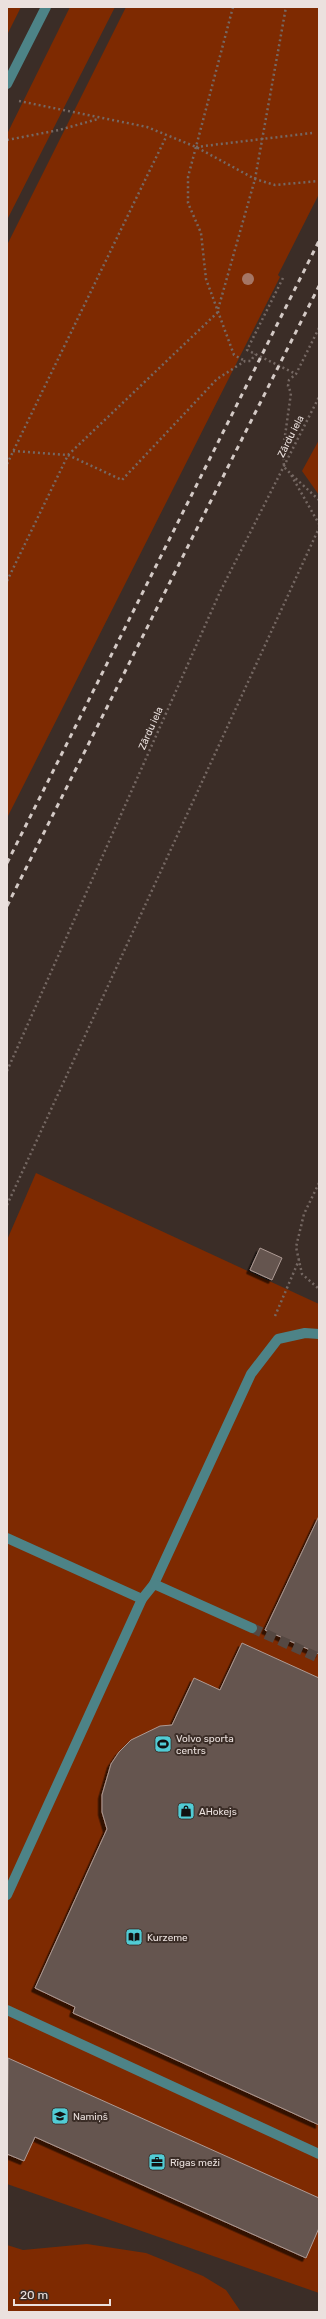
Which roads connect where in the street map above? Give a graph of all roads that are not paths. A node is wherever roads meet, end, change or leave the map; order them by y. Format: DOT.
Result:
graph roads {
  1 [pos="46,7"];
  2 [pos="7,84"];
  3 [pos="319,1334"];
  4 [pos="7,1538"];
  5 [pos="154,1584"];
  6 [pos="142,1599"];
  7 [pos="252,1628"];
  8 [pos="7,1895"];
  9 [pos="7,2010"];
  10 [pos="319,2154"];
  1 -- 2 [label="street"];
  3 -- 5 [label="street"];
  4 -- 6 [label="street"];
  5 -- 6 [label="street"];
  5 -- 7 [label="street"];
  6 -- 8 [label="street"];
  9 -- 10 [label="street"];
}
